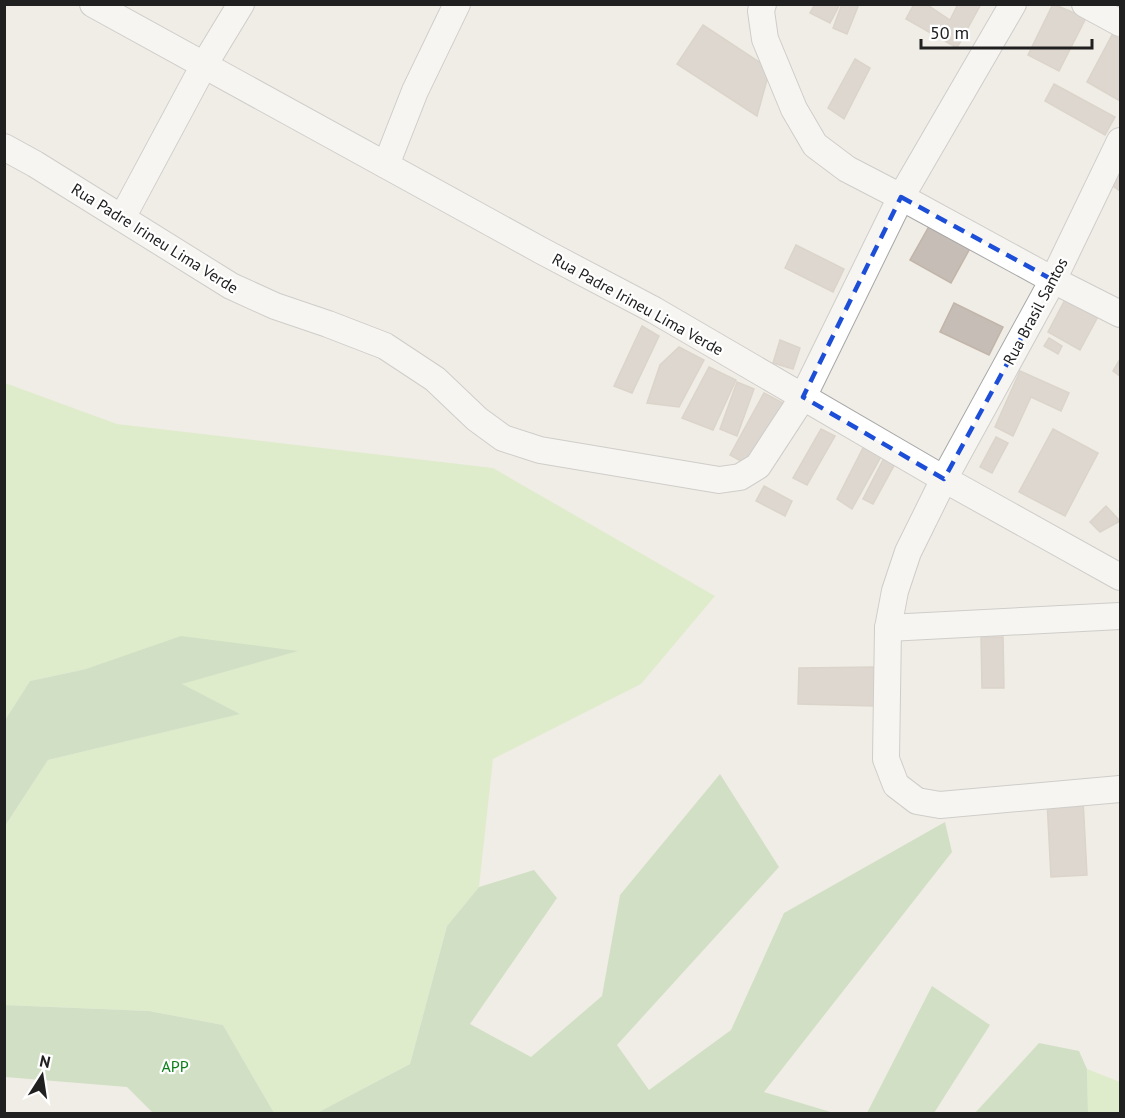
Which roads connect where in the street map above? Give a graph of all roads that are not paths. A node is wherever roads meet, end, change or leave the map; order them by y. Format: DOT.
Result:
graph roads {
  1 [pos="93,4"];
  2 [pos="241,4"];
  3 [pos="457,4"];
  4 [pos="763,4"];
  5 [pos="1012,4"];
  6 [pos="1085,4"];
  7 [pos="1120,23"];
  8 [pos="204,65"];
  9 [pos="1120,141"];
  10 [pos="4,147"];
  11 [pos="386,165"];
  12 [pos="901,197"];
  13 [pos="122,218"];
  14 [pos="1053,280"];
  15 [pos="1120,315"];
  16 [pos="803,397"];
  17 [pos="944,479"];
  18 [pos="1120,577"];
  19 [pos="1120,616"];
  20 [pos="888,628"];
  21 [pos="1120,789"];
  1 -- 8 [label="street, Rua Padre Irineu Lima Verde"];
  2 -- 8 [label="street"];
  3 -- 11 [label="street"];
  4 -- 12 [label="street"];
  5 -- 12 [label="street"];
  6 -- 7 [label="street"];
  8 -- 11 [label="street, Rua Padre Irineu Lima Verde"];
  8 -- 13 [label="street"];
  9 -- 14 [label="street, Rua Brasil Santos"];
  10 -- 13 [label="street, Rua Padre Irineu Lima Verde"];
  11 -- 16 [label="street, Rua Padre Irineu Lima Verde"];
  12 -- 14 [label="street"];
  12 -- 16 [label="street"];
  13 -- 16 [label="street, Rua Padre Irineu Lima Verde"];
  14 -- 15 [label="street"];
  14 -- 17 [label="street, Rua Brasil Santos"];
  16 -- 17 [label="street, Rua Padre Irineu Lima Verde"];
  17 -- 18 [label="street, Rua Padre Irineu Lima Verde"];
  17 -- 20 [label="street, Rua Brasil Santos"];
  19 -- 20 [label="street"];
  20 -- 21 [label="street, Rua Brasil Santos"];
}
